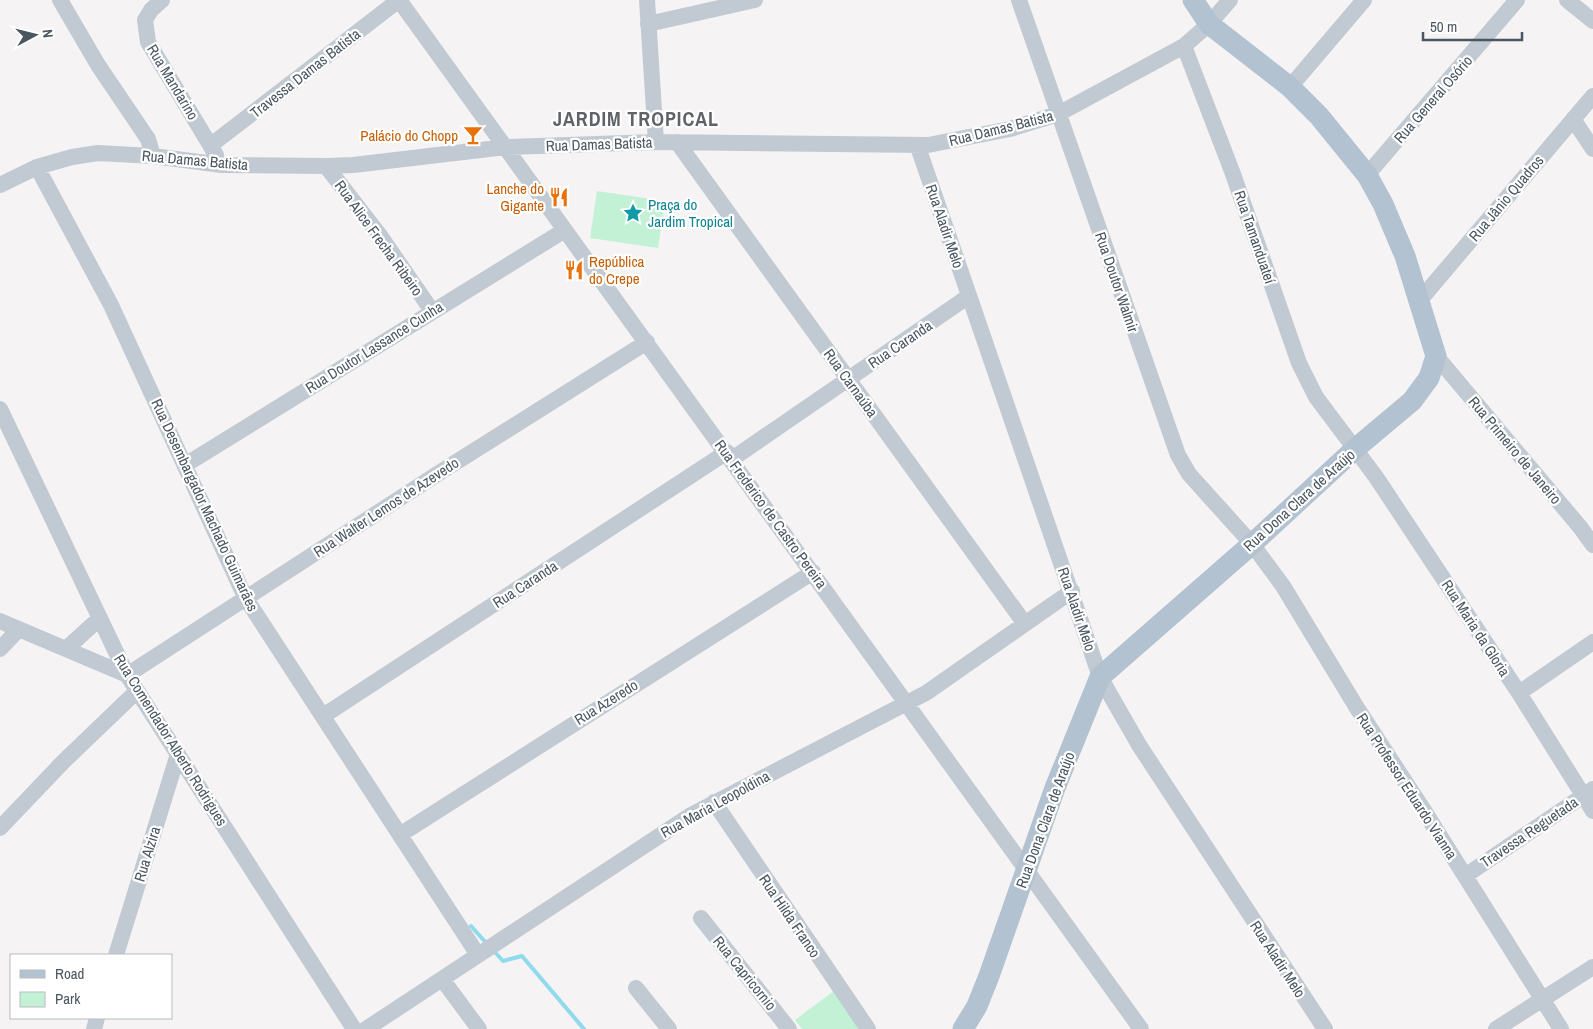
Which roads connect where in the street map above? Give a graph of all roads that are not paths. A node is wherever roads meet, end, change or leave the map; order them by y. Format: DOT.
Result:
graph roads {
  1 [pos="60,0"];
  2 [pos="162,0"];
  3 [pos="399,0"];
  4 [pos="647,0"];
  5 [pos="755,0"];
  6 [pos="1019,0"];
  7 [pos="1193,0"];
  8 [pos="1230,0"];
  9 [pos="1364,0"];
  10 [pos="1517,0"];
  11 [pos="1567,0"];
  12 [pos="1593,21"];
  13 [pos="648,24"];
  14 [pos="1209,24"];
  15 [pos="1184,46"];
  16 [pos="1290,87"];
  17 [pos="1593,96"];
  18 [pos="1058,114"];
  19 [pos="1573,119"];
  20 [pos="656,142"];
  21 [pos="677,142"];
  22 [pos="211,145"];
  23 [pos="506,147"];
  24 [pos="918,147"];
  25 [pos="1593,149"];
  26 [pos="154,156"];
  27 [pos="222,166"];
  28 [pos="326,166"];
  29 [pos="37,167"];
  30 [pos="1367,175"];
  31 [pos="0,185"];
  32 [pos="565,230"];
  33 [pos="969,296"];
  34 [pos="1420,300"];
  35 [pos="432,311"];
  36 [pos="647,342"];
  37 [pos="1436,356"];
  38 [pos="848,379"];
  39 [pos="0,409"];
  40 [pos="1356,448"];
  41 [pos="729,456"];
  42 [pos="184,465"];
  43 [pos="1587,523"];
  44 [pos="1252,544"];
  45 [pos="1593,545"];
  46 [pos="813,572"];
  47 [pos="1072,591"];
  48 [pos="245,597"];
  49 [pos="100,618"];
  50 [pos="0,621"];
  51 [pos="1025,624"];
  52 [pos="19,630"];
  53 [pos="1593,642"];
  54 [pos="0,649"];
  55 [pos="66,649"];
  56 [pos="127,676"];
  57 [pos="1100,677"];
  58 [pos="137,691"];
  59 [pos="1519,693"];
  60 [pos="908,704"];
  61 [pos="323,716"];
  62 [pos="178,754"];
  63 [pos="1588,792"];
  64 [pos="714,802"];
  65 [pos="1593,811"];
  66 [pos="0,828"];
  67 [pos="401,834"];
  68 [pos="1027,870"];
  69 [pos="1465,876"];
  70 [pos="700,918"];
  71 [pos="485,951"];
  72 [pos="116,954"];
  73 [pos="1593,967"];
  74 [pos="442,979"];
  75 [pos="636,988"];
  76 [pos="1542,1000"];
  77 [pos="354,1029"];
  78 [pos="366,1029"];
  79 [pos="479,1029"];
  80 [pos="669,1029"];
  81 [pos="789,1029"];
  82 [pos="868,1029"];
  83 [pos="963,1029"];
  84 [pos="1141,1029"];
  85 [pos="1324,1029"];
  86 [pos="1496,1029"];
  87 [pos="1561,1029"];
  1 -- 26 [label="street"];
  2 -- 22 [label="street, Rua Mandarino"];
  3 -- 22 [label="street, Travessa Damas Batista"];
  3 -- 23 [label="street, Rua Frederico de Castro Pereira"];
  4 -- 13 [label="street"];
  5 -- 13 [label="street"];
  6 -- 18 [label="street, Rua Doutor Walmir"];
  7 -- 14 [label="main road"];
  8 -- 14 [label="street"];
  9 -- 16 [label="street"];
  10 -- 30 [label="street, Rua General Osório"];
  11 -- 12 [label="street"];
  13 -- 20 [label="street"];
  14 -- 15 [label="street"];
  14 -- 16 [label="main road"];
  15 -- 18 [label="street, Rua Damas Batista"];
  15 -- 40 [label="street, Rua Tamanduateí"];
  16 -- 30 [label="main road"];
  17 -- 19 [label="street, Rua Jânio Quadros"];
  18 -- 24 [label="street, Rua Damas Batista"];
  18 -- 44 [label="street, Rua Doutor Walmir"];
  19 -- 25 [label="street"];
  19 -- 34 [label="street, Rua Jânio Quadros"];
  20 -- 21 [label="street, Rua Damas Batista"];
  20 -- 23 [label="street, Rua Damas Batista"];
  21 -- 24 [label="street, Rua Damas Batista"];
  21 -- 38 [label="street, Rua Carnaúba"];
  22 -- 27 [label="street, Rua Mandarino"];
  23 -- 28 [label="street, Rua Damas Batista"];
  23 -- 32 [label="street, Rua Frederico de Castro Pereira"];
  24 -- 33 [label="street, Rua Aladir Melo"];
  26 -- 27 [label="street, Rua Damas Batista"];
  26 -- 29 [label="street, Rua Damas Batista"];
  27 -- 28 [label="street, Rua Damas Batista"];
  28 -- 35 [label="street, Rua Alice Frecha Ribeiro"];
  29 -- 31 [label="street, Rua Damas Batista"];
  29 -- 42 [label="street, Rua Desembargador Machado Guimarães"];
  30 -- 34 [label="main road"];
  32 -- 35 [label="street, Rua Doutor Lassance Cunha"];
  32 -- 36 [label="street, Rua Frederico de Castro Pereira"];
  33 -- 38 [label="street, Rua Caranda"];
  33 -- 47 [label="street, Rua Aladir Melo"];
  34 -- 37 [label="main road"];
  35 -- 42 [label="street, Rua Doutor Lassance Cunha"];
  36 -- 41 [label="street, Rua Frederico de Castro Pereira"];
  36 -- 48 [label="street, Rua Walter Lemos de Azevedo"];
  37 -- 40 [label="main road, Rua Dona Clara de Araújo"];
  37 -- 43 [label="street, Rua Primeiro de Janeiro"];
  38 -- 41 [label="street, Rua Caranda"];
  38 -- 51 [label="street, Rua Carnaúba"];
  39 -- 49 [label="street, Rua Comendador Alberto Rodrigues"];
  40 -- 44 [label="main road, Rua Dona Clara de Araújo"];
  40 -- 59 [label="street, Rua Maria da Gloria"];
  41 -- 46 [label="street, Rua Frederico de Castro Pereira"];
  41 -- 61 [label="street, Rua Caranda"];
  42 -- 48 [label="street, Rua Desembargador Machado Guimarães"];
  43 -- 45 [label="street, Rua Primeiro de Janeiro"];
  44 -- 57 [label="main road, Rua Dona Clara de Araújo"];
  44 -- 69 [label="street, Rua Professor Eduardo Vianna"];
  46 -- 60 [label="street, Rua Frederico de Castro Pereira"];
  46 -- 67 [label="street, Rua Azeredo"];
  47 -- 51 [label="street, Rua Maria Leopoldina"];
  47 -- 57 [label="street, Rua Aladir Melo"];
  48 -- 56 [label="street, Rua Walter Lemos de Azevedo"];
  48 -- 61 [label="street, Rua Desembargador Machado Guimarães"];
  49 -- 55 [label="street"];
  49 -- 56 [label="street, Rua Comendador Alberto Rodrigues"];
  50 -- 52 [label="street"];
  51 -- 60 [label="street, Rua Maria Leopoldina"];
  52 -- 54 [label="street"];
  52 -- 55 [label="street"];
  53 -- 59 [label="street"];
  55 -- 56 [label="street"];
  56 -- 58 [label="street, Rua Comendador Alberto Rodrigues"];
  57 -- 68 [label="main road, Rua Dona Clara de Araújo"];
  57 -- 85 [label="street, Rua Aladir Melo"];
  58 -- 62 [label="street, Rua Comendador Alberto Rodrigues"];
  58 -- 66 [label="street"];
  59 -- 63 [label="street, Rua Maria da Gloria"];
  60 -- 64 [label="street, Rua Maria Leopoldina"];
  60 -- 68 [label="street, Rua Frederico de Castro Pereira"];
  61 -- 67 [label="street, Rua Desembargador Machado Guimarães"];
  62 -- 72 [label="street, Rua Alzira"];
  62 -- 77 [label="street, Rua Comendador Alberto Rodrigues"];
  63 -- 65 [label="street, Rua Maria da Gloria"];
  63 -- 69 [label="street, Travessa Reguetada"];
  64 -- 71 [label="street, Rua Maria Leopoldina"];
  64 -- 82 [label="street, Rua Hilda Franco"];
  67 -- 71 [label="street, Rua Desembargador Machado Guimarães"];
  68 -- 83 [label="main road, Rua Dona Clara de Araújo"];
  68 -- 84 [label="street, Rua Frederico de Castro Pereira"];
  69 -- 76 [label="street, Rua Professor Eduardo Vianna"];
  70 -- 81 [label="street, Rua Capricornio"];
  71 -- 74 [label="street, Rua Maria Leopoldina"];
  73 -- 76 [label="street"];
  74 -- 78 [label="street, Rua Maria Leopoldina"];
  74 -- 79 [label="street"];
  75 -- 80 [label="street"];
  76 -- 86 [label="street"];
  76 -- 87 [label="street, Rua Professor Eduardo Vianna"];
}
